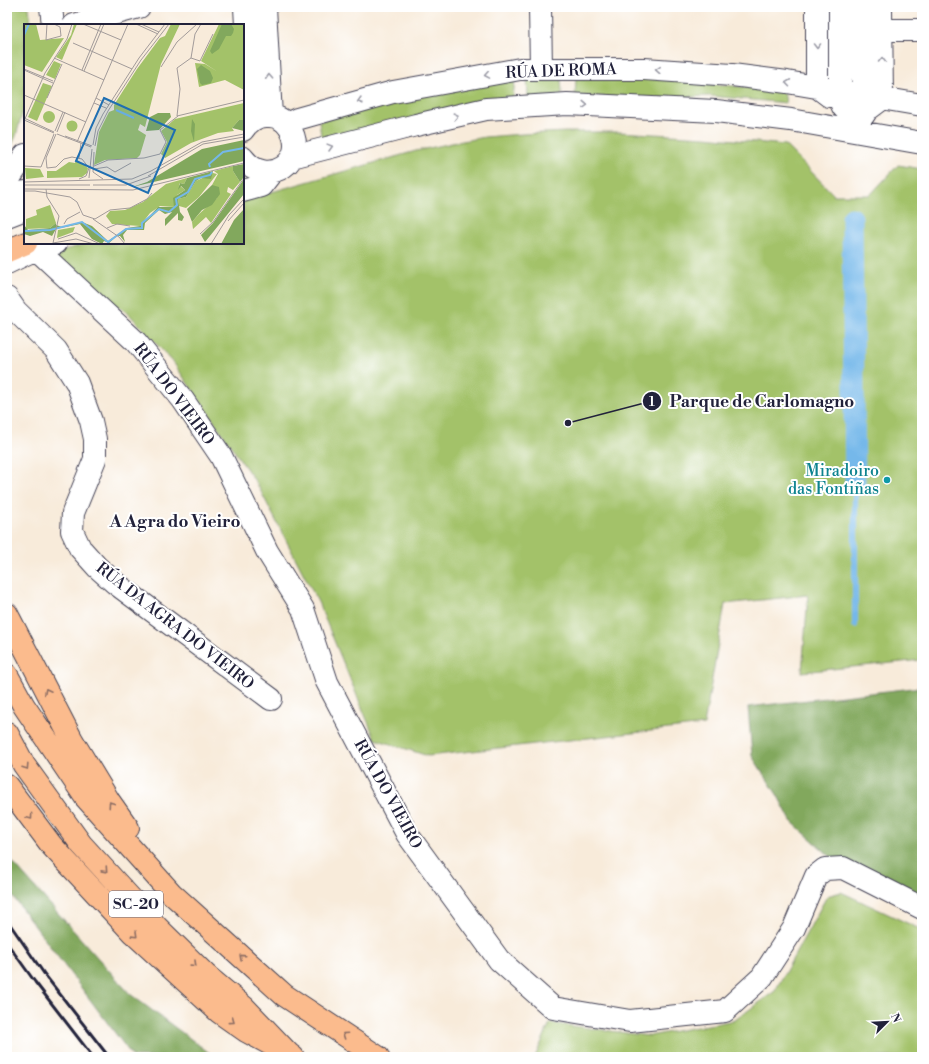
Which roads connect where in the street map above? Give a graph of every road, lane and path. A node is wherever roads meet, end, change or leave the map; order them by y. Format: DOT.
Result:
graph roads {
  1 [pos="51,7"];
  2 [pos="139,7"];
  3 [pos="245,7"];
  4 [pos="265,7"];
  5 [pos="540,7"];
  6 [pos="817,7"];
  7 [pos="840,7"];
  8 [pos="860,7"];
  9 [pos="881,7"];
  10 [pos="53,24"];
  11 [pos="78,24"];
  12 [pos="881,30"];
  13 [pos="922,30"];
  14 [pos="541,69"];
  15 [pos="817,87"];
  16 [pos="859,104"];
  17 [pos="922,105"];
  18 [pos="694,110"];
  19 [pos="263,123"];
  20 [pos="922,130"];
  21 [pos="922,143"];
  22 [pos="24,156"];
  23 [pos="292,157"];
  24 [pos="244,168"];
  25 [pos="272,172"];
  26 [pos="7,182"];
  27 [pos="244,191"];
  28 [pos="24,192"];
  29 [pos="7,198"];
  30 [pos="24,209"];
  31 [pos="7,216"];
  32 [pos="24,224"];
  33 [pos="7,231"];
  34 [pos="39,245"];
  35 [pos="7,251"];
  36 [pos="7,263"];
  37 [pos="7,298"];
  38 [pos="7,614"];
  39 [pos="7,675"];
  40 [pos="271,699"];
  41 [pos="7,733"];
  42 [pos="7,786"];
  43 [pos="172,894"];
  44 [pos="922,908"];
  45 [pos="291,1056"];
  46 [pos="378,1057"];
  1 -- 10 [label="street"];
  2 -- 11 [label="street"];
  3 -- 19 [label="street"];
  19 -- 4 [label="street, one-way"];
  5 -- 14 [label="street"];
  6 -- 15 [label="street, one-way"];
  7 -- 16 [label="street"];
  8 -- 16 [label="street"];
  9 -- 12 [label="street"];
  12 -- 13 [label="street"];
  16 -- 12 [label="street, one-way"];
  15 -- 14 [label="street, RÚA DE ROMA, one-way"];
  14 -- 19 [label="street, RÚA DE ROMA, one-way"];
  15 -- 16 [label="street, RÚA DE ROMA"];
  16 -- 17 [label="street, RÚA DE ROMA"];
  16 -- 18 [label="street, RÚA DE ROMA"];
  16 -- 20 [label="street, RÚA DE ROMA"];
  18 -- 21 [label="street, RÚA DE ROMA"];
  23 -- 18 [label="street, RÚA DE ROMA, one-way"];
  19 -- 23 [label="street"];
  22 -- 26 [label="street"];
  23 -- 25 [label="street, RÚA DE ROMA"];
  24 -- 25 [label="street"];
  25 -- 27 [label="street, RÚA DE ROMA"];
  28 -- 29 [label="street"];
  30 -- 31 [label="street"];
  32 -- 33 [label="street"];
  34 -- 35 [label="highway"];
  34 -- 36 [label="street"];
  34 -- 44 [label="street, RÚA DO VIEIRO"];
  37 -- 40 [label="street, RÚA DA AGRA DO VIEIRO"];
  43 -- 38 [label="highway, one-way"];
  39 -- 43 [label="highway, SC-20"];
  41 -- 45 [label="highway, SC-20, one-way"];
  42 -- 45 [label="highway, one-way"];
  46 -- 43 [label="highway, SC-20, one-way"];
}
